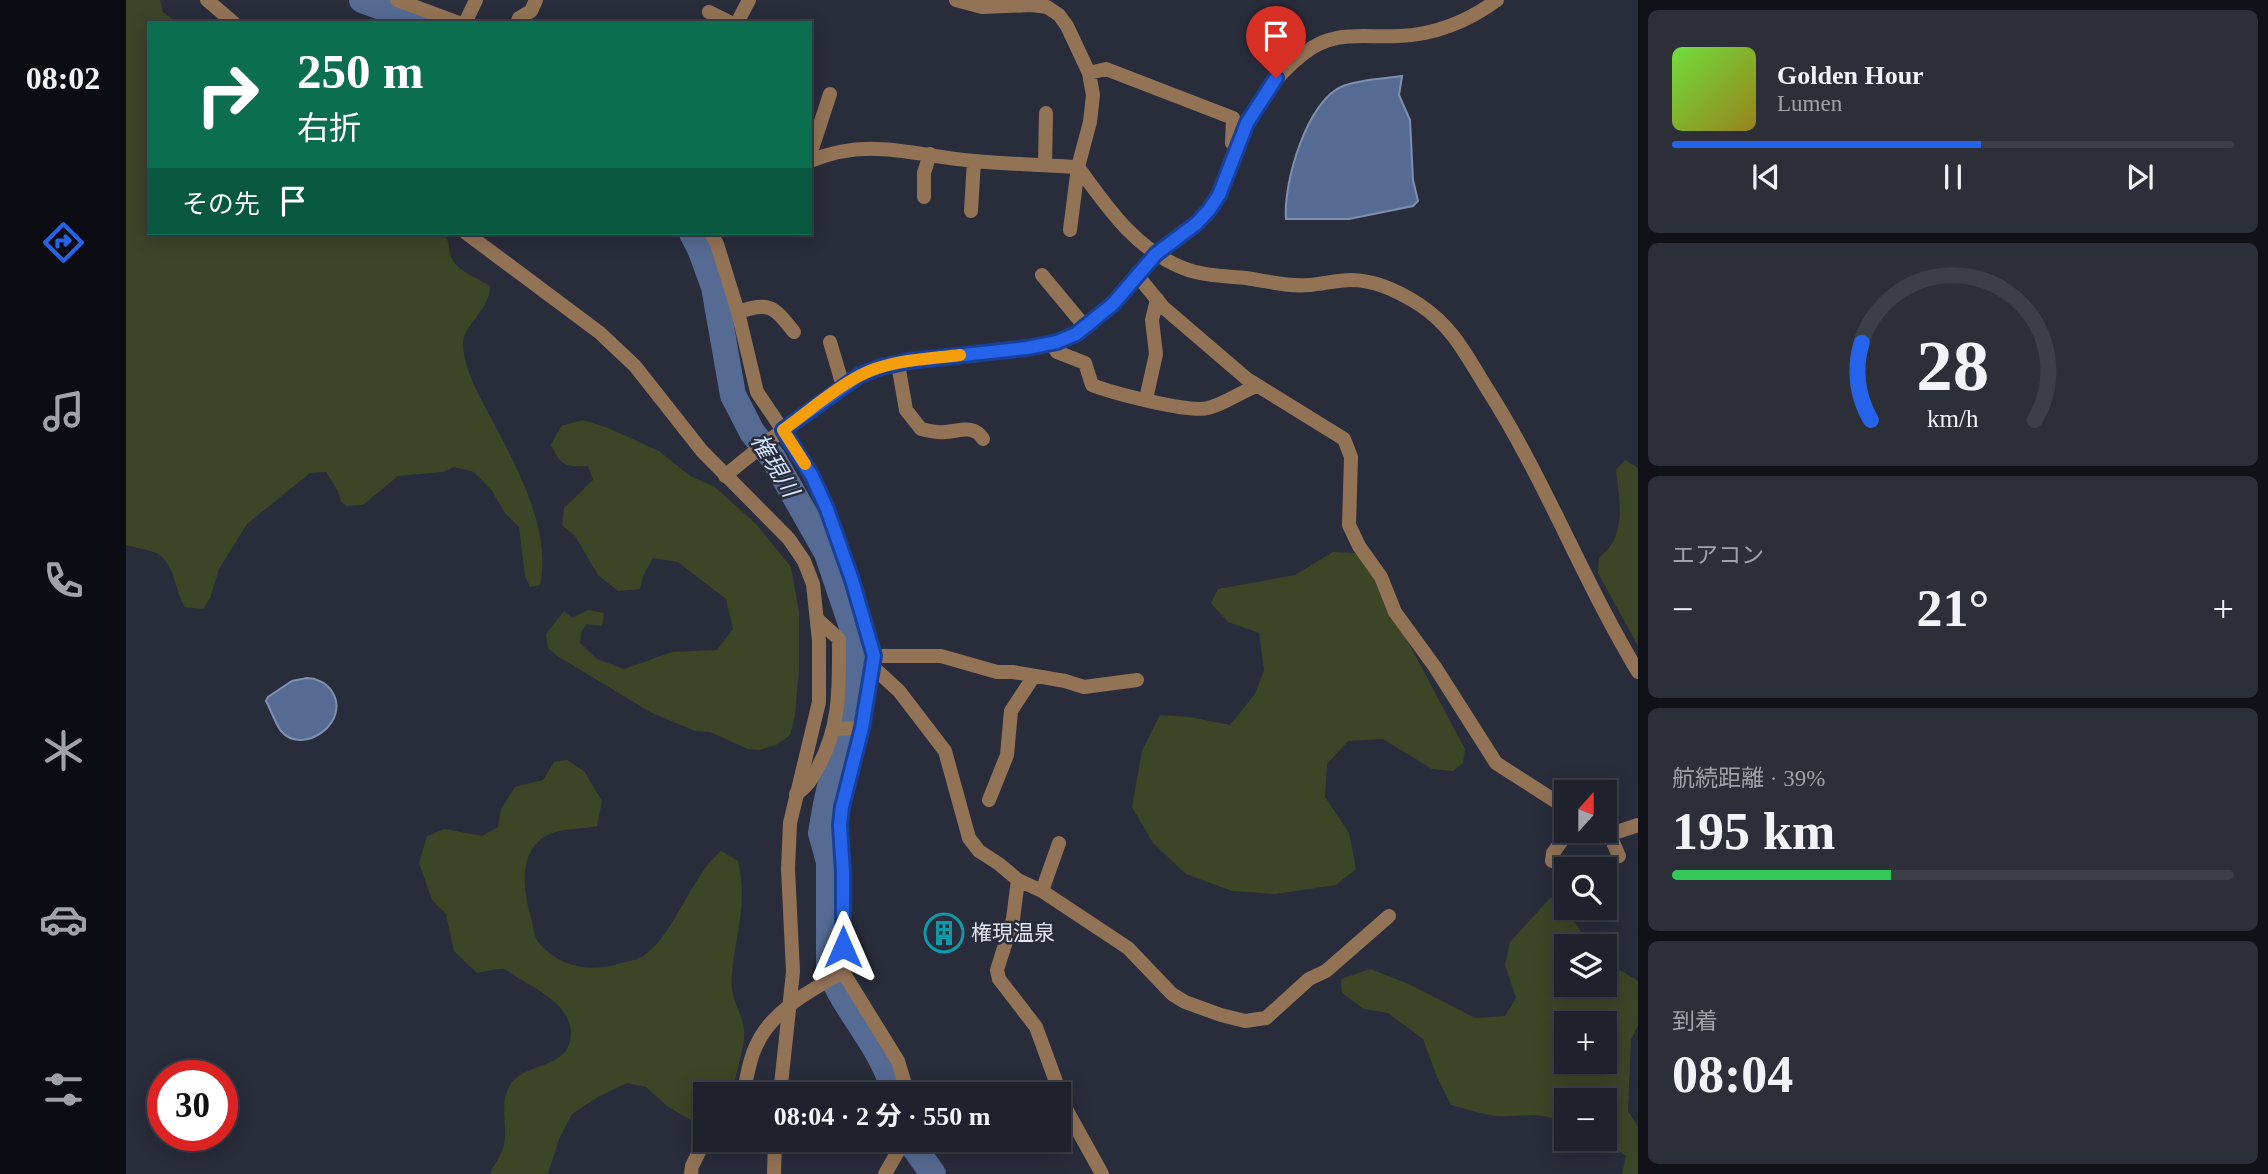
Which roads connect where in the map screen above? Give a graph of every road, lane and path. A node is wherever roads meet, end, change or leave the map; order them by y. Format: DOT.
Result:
graph roads {
  1 [pos="207,0"];
  2 [pos="397,0"];
  3 [pos="476,0"];
  4 [pos="536,0"];
  5 [pos="749,0"];
  6 [pos="956,0"];
  7 [pos="1497,0"];
  8 [pos="437,7"];
  9 [pos="709,12"];
  10 [pos="232,21"];
  11 [pos="456,21"];
  12 [pos="466,21"];
  13 [pos="518,21"];
  14 [pos="727,21"];
  15 [pos="738,21"];
  16 [pos="1089,73"];
  17 [pos="830,94"];
  18 [pos="1046,113"];
  19 [pos="1238,147"];
  20 [pos="812,149"];
  21 [pos="930,154"];
  22 [pos="812,160"];
  23 [pos="974,161"];
  24 [pos="1045,165"];
  25 [pos="1078,167"];
  26 [pos="923,197"];
  27 [pos="971,211"];
  28 [pos="1070,230"];
  29 [pos="469,235"];
  30 [pos="712,235"];
  31 [pos="1156,254"];
  32 [pos="1042,275"];
  33 [pos="1137,275"];
  34 [pos="1157,299"];
  35 [pos="738,312"];
  36 [pos="794,325"];
  37 [pos="1086,328"];
  38 [pos="830,342"];
  39 [pos="1052,344"];
  40 [pos="898,363"];
  41 [pos="843,386"];
  42 [pos="1257,386"];
  43 [pos="1146,399"];
  44 [pos="779,433"];
  45 [pos="983,439"];
  46 [pos="725,476"];
  47 [pos="818,620"];
  48 [pos="874,662"];
  49 [pos="1638,672"];
  50 [pos="1034,676"];
  51 [pos="1137,680"];
  52 [pos="847,728"];
  53 [pos="796,794"];
  54 [pos="989,800"];
  55 [pos="1554,800"];
  56 [pos="1638,825"];
  57 [pos="1617,830"];
  58 [pos="1059,843"];
  59 [pos="1560,844"];
  60 [pos="1613,844"];
  61 [pos="1619,856"];
  62 [pos="1552,861"];
  63 [pos="1018,880"];
  64 [pos="1042,891"];
  65 [pos="1388,916"];
  66 [pos="836,976"];
  67 [pos="790,1005"];
  68 [pos="746,1082"];
  69 [pos="781,1082"];
  70 [pos="904,1082"];
  71 [pos="699,1152"];
  72 [pos="775,1152"];
  73 [pos="898,1152"];
  74 [pos="691,1174"];
  75 [pos="774,1174"];
  76 [pos="885,1174"];
  77 [pos="1102,1174"];
  1 -- 10 [label="street"];
  2 -- 8 [label="street"];
  3 -- 12 [label="street"];
  4 -- 13 [label="street"];
  5 -- 15 [label="street"];
  6 -- 16 [label="street"];
  7 -- 19 [label="street"];
  8 -- 11 [label="street"];
  9 -- 14 [label="street"];
  16 -- 19 [label="street"];
  16 -- 25 [label="street"];
  17 -- 20 [label="street"];
  18 -- 24 [label="street"];
  19 -- 31 [label="street"];
  21 -- 22 [label="street"];
  21 -- 23 [label="street"];
  21 -- 26 [label="street"];
  23 -- 24 [label="street"];
  23 -- 27 [label="street"];
  24 -- 25 [label="street"];
  25 -- 28 [label="street"];
  25 -- 31 [label="street"];
  29 -- 46 [label="street"];
  30 -- 35 [label="street"];
  31 -- 33 [label="street"];
  31 -- 49 [label="street"];
  32 -- 37 [label="street"];
  33 -- 34 [label="street"];
  33 -- 37 [label="street"];
  34 -- 42 [label="street"];
  34 -- 43 [label="street"];
  35 -- 36 [label="street"];
  35 -- 44 [label="street"];
  37 -- 39 [label="street"];
  38 -- 41 [label="street"];
  39 -- 40 [label="street"];
  39 -- 43 [label="street"];
  40 -- 41 [label="street"];
  40 -- 45 [label="street"];
  41 -- 44 [label="street"];
  42 -- 43 [label="street"];
  42 -- 55 [label="street"];
  44 -- 46 [label="street"];
  44 -- 48 [label="street"];
  46 -- 47 [label="street"];
  47 -- 52 [label="street"];
  47 -- 53 [label="street"];
  48 -- 50 [label="street"];
  48 -- 52 [label="street"];
  48 -- 63 [label="street"];
  50 -- 51 [label="street"];
  50 -- 54 [label="street"];
  52 -- 53 [label="street"];
  52 -- 66 [label="street"];
  53 -- 67 [label="street"];
  56 -- 57 [label="street"];
  58 -- 64 [label="street"];
  59 -- 62 [label="street"];
  60 -- 61 [label="street"];
  63 -- 64 [label="street"];
  63 -- 77 [label="street"];
  64 -- 65 [label="street"];
  66 -- 67 [label="street"];
  66 -- 70 [label="street"];
  67 -- 68 [label="street"];
  67 -- 69 [label="street"];
  71 -- 74 [label="street"];
  72 -- 75 [label="street"];
  73 -- 76 [label="street"];
}
